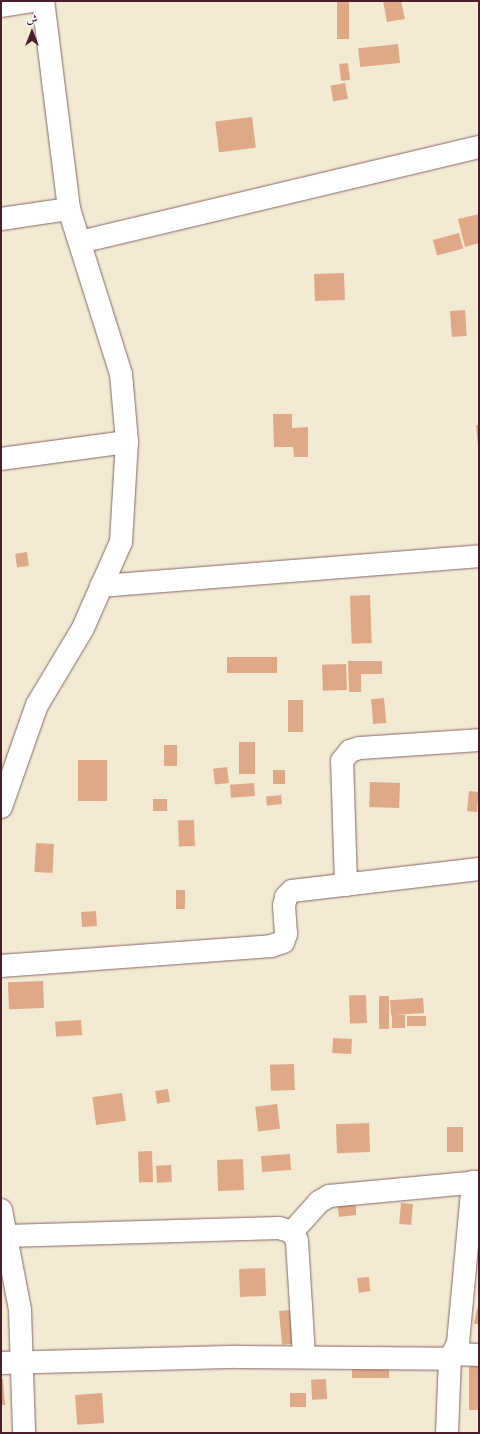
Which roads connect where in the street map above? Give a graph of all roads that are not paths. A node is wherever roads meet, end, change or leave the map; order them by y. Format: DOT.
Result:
graph roads {
  1 [pos="32,1"];
  2 [pos="43,1"];
  3 [pos="1,6"];
  4 [pos="479,147"];
  5 [pos="69,209"];
  6 [pos="1,219"];
  7 [pos="80,242"];
  8 [pos="127,442"];
  9 [pos="1,459"];
  10 [pos="479,556"];
  11 [pos="101,586"];
  12 [pos="479,740"];
  13 [pos="1,807"];
  14 [pos="479,869"];
  15 [pos="346,885"];
  16 [pos="1,966"];
  17 [pos="476,1182"];
  18 [pos="1,1210"];
  19 [pos="292,1232"];
  20 [pos="6,1236"];
  21 [pos="479,1355"];
  22 [pos="451,1356"];
  23 [pos="304,1357"];
  24 [pos="11,1362"];
  25 [pos="24,1433"];
  26 [pos="447,1433"];
  1 -- 3 [label="street"];
  2 -- 5 [label="street"];
  4 -- 7 [label="street"];
  5 -- 6 [label="street"];
  5 -- 7 [label="street"];
  7 -- 8 [label="street"];
  8 -- 9 [label="street"];
  8 -- 11 [label="street"];
  10 -- 11 [label="street"];
  11 -- 13 [label="street"];
  12 -- 15 [label="street"];
  14 -- 15 [label="street"];
  15 -- 16 [label="street"];
  17 -- 19 [label="street"];
  17 -- 22 [label="street"];
  18 -- 20 [label="street"];
  19 -- 20 [label="street"];
  19 -- 23 [label="street"];
  20 -- 24 [label="street"];
  21 -- 22 [label="street"];
  22 -- 23 [label="street"];
  22 -- 26 [label="street"];
  23 -- 24 [label="street"];
  24 -- 25 [label="street"];
}
